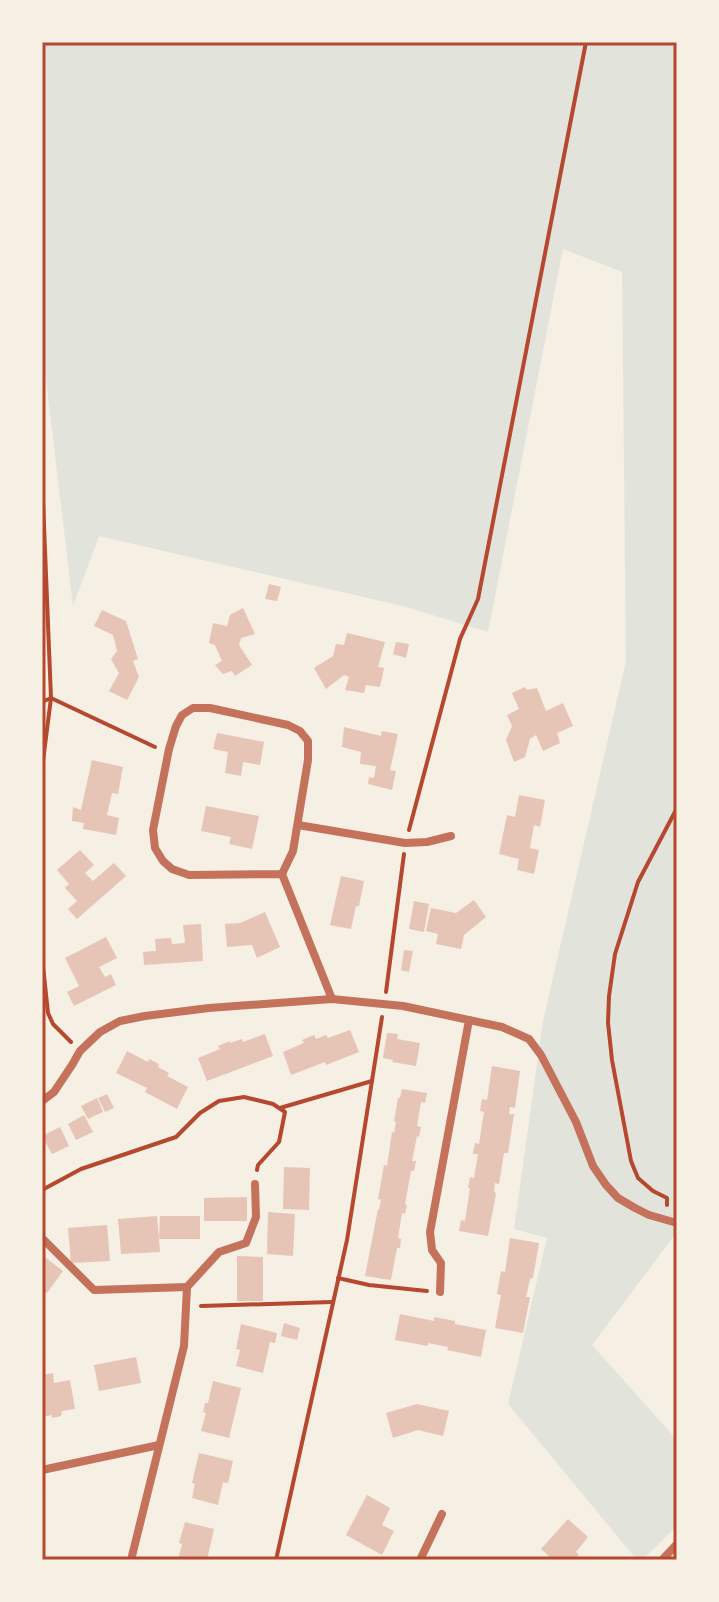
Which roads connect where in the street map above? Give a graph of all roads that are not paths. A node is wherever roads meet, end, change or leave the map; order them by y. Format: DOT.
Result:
graph roads {
  1 [pos="298,825"];
  2 [pos="451,836"];
  3 [pos="282,874"];
  4 [pos="332,999"];
  5 [pos="469,1020"];
  6 [pos="42,1101"];
  7 [pos="255,1184"];
  8 [pos="677,1223"];
  9 [pos="42,1238"];
  10 [pos="187,1287"];
  11 [pos="440,1292"];
  12 [pos="159,1445"];
  13 [pos="42,1470"];
  14 [pos="442,1514"];
  15 [pos="677,1544"];
  16 [pos="131,1560"];
  17 [pos="420,1560"];
  18 [pos="662,1560"];
  1 -- 2 [label="street"];
  1 -- 3 [label="street"];
  1 -- 3 [label="street"];
  3 -- 4 [label="street"];
  4 -- 5 [label="street"];
  4 -- 6 [label="street"];
  5 -- 8 [label="street"];
  5 -- 11 [label="street"];
  7 -- 10 [label="street"];
  9 -- 10 [label="street"];
  10 -- 12 [label="street"];
  12 -- 13 [label="street"];
  12 -- 16 [label="street"];
  14 -- 17 [label="street"];
  15 -- 18 [label="street"];
}
